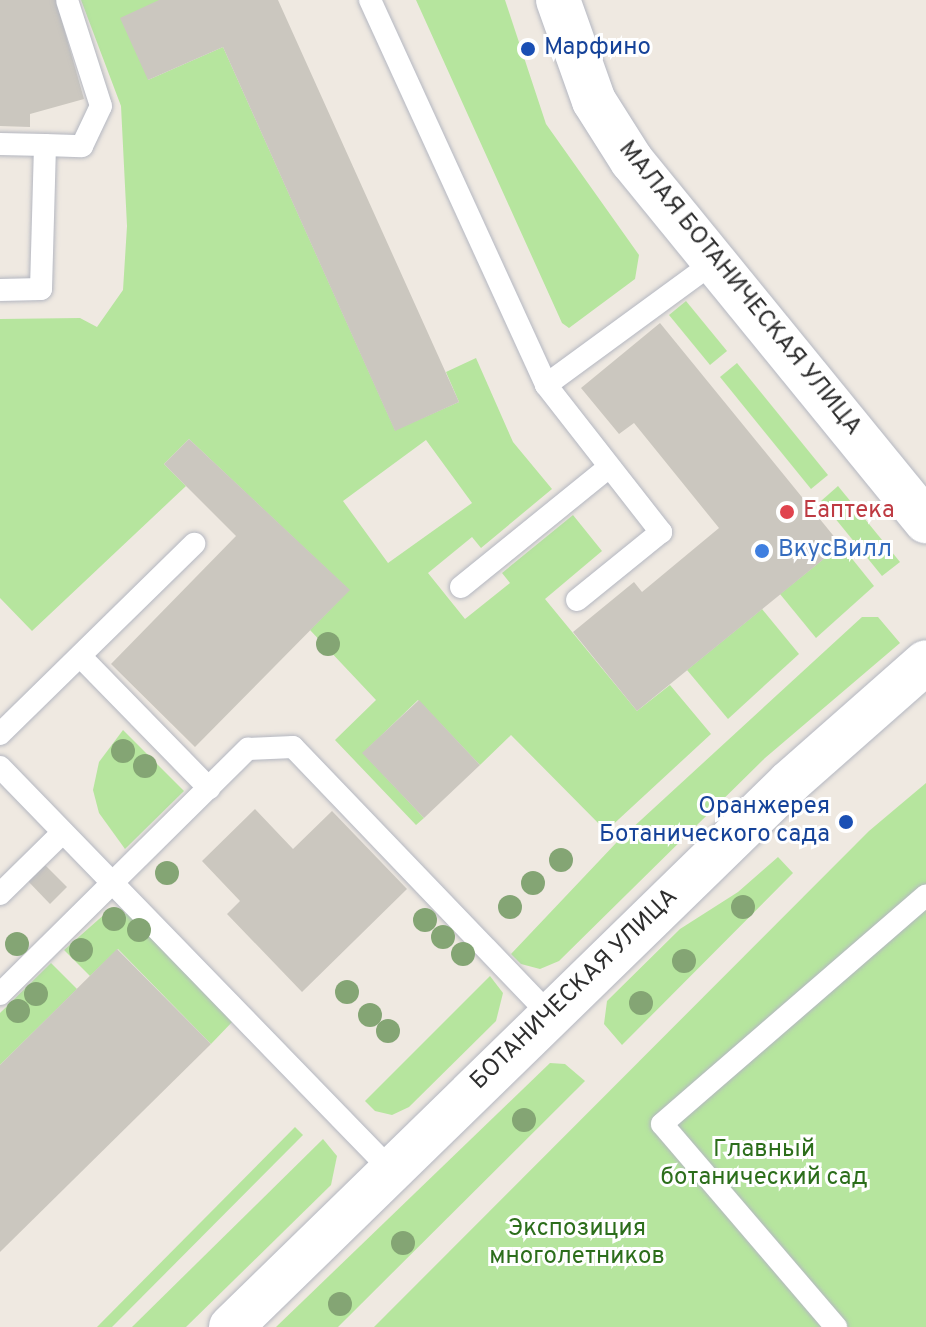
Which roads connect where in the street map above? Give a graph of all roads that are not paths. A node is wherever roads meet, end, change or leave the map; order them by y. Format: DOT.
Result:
graph roads {
  1 [pos="67,0"];
  2 [pos="370,0"];
  3 [pos="558,0"];
  4 [pos="0,144"];
  5 [pos="45,145"];
  6 [pos="714,262"];
  7 [pos="0,290"];
  8 [pos="546,385"];
  9 [pos="608,468"];
  10 [pos="926,521"];
  11 [pos="194,544"];
  12 [pos="461,587"];
  13 [pos="577,600"];
  14 [pos="80,656"];
  15 [pos="926,662"];
  16 [pos="0,734"];
  17 [pos="0,767"];
  18 [pos="209,788"];
  19 [pos="63,832"];
  20 [pos="113,883"];
  21 [pos="0,894"];
  22 [pos="926,895"];
  23 [pos="0,994"];
  24 [pos="549,1014"];
  25 [pos="390,1169"];
  26 [pos="231,1327"];
  27 [pos="836,1327"];
  1 -- 5 [label="lane"];
  2 -- 8 [label="lane"];
  3 -- 6 [label="main road, МАЛАЯ БОТАНИЧЕСКАЯ УЛИЦА"];
  4 -- 5 [label="lane"];
  5 -- 7 [label="lane"];
  6 -- 8 [label="lane"];
  6 -- 10 [label="main road, МАЛАЯ БОТАНИЧЕСКАЯ УЛИЦА"];
  8 -- 9 [label="lane"];
  9 -- 12 [label="lane"];
  9 -- 13 [label="lane"];
  11 -- 14 [label="lane"];
  14 -- 16 [label="lane"];
  14 -- 18 [label="lane"];
  15 -- 24 [label="main road, БОТАНИЧЕСКАЯ УЛИЦА"];
  17 -- 19 [label="lane"];
  18 -- 20 [label="lane"];
  18 -- 24 [label="lane"];
  19 -- 20 [label="lane"];
  19 -- 21 [label="lane"];
  20 -- 23 [label="lane"];
  20 -- 25 [label="lane"];
  22 -- 27 [label="lane"];
  24 -- 25 [label="main road, БОТАНИЧЕСКАЯ УЛИЦА"];
  25 -- 26 [label="main road, БОТАНИЧЕСКАЯ УЛИЦА"];
}
